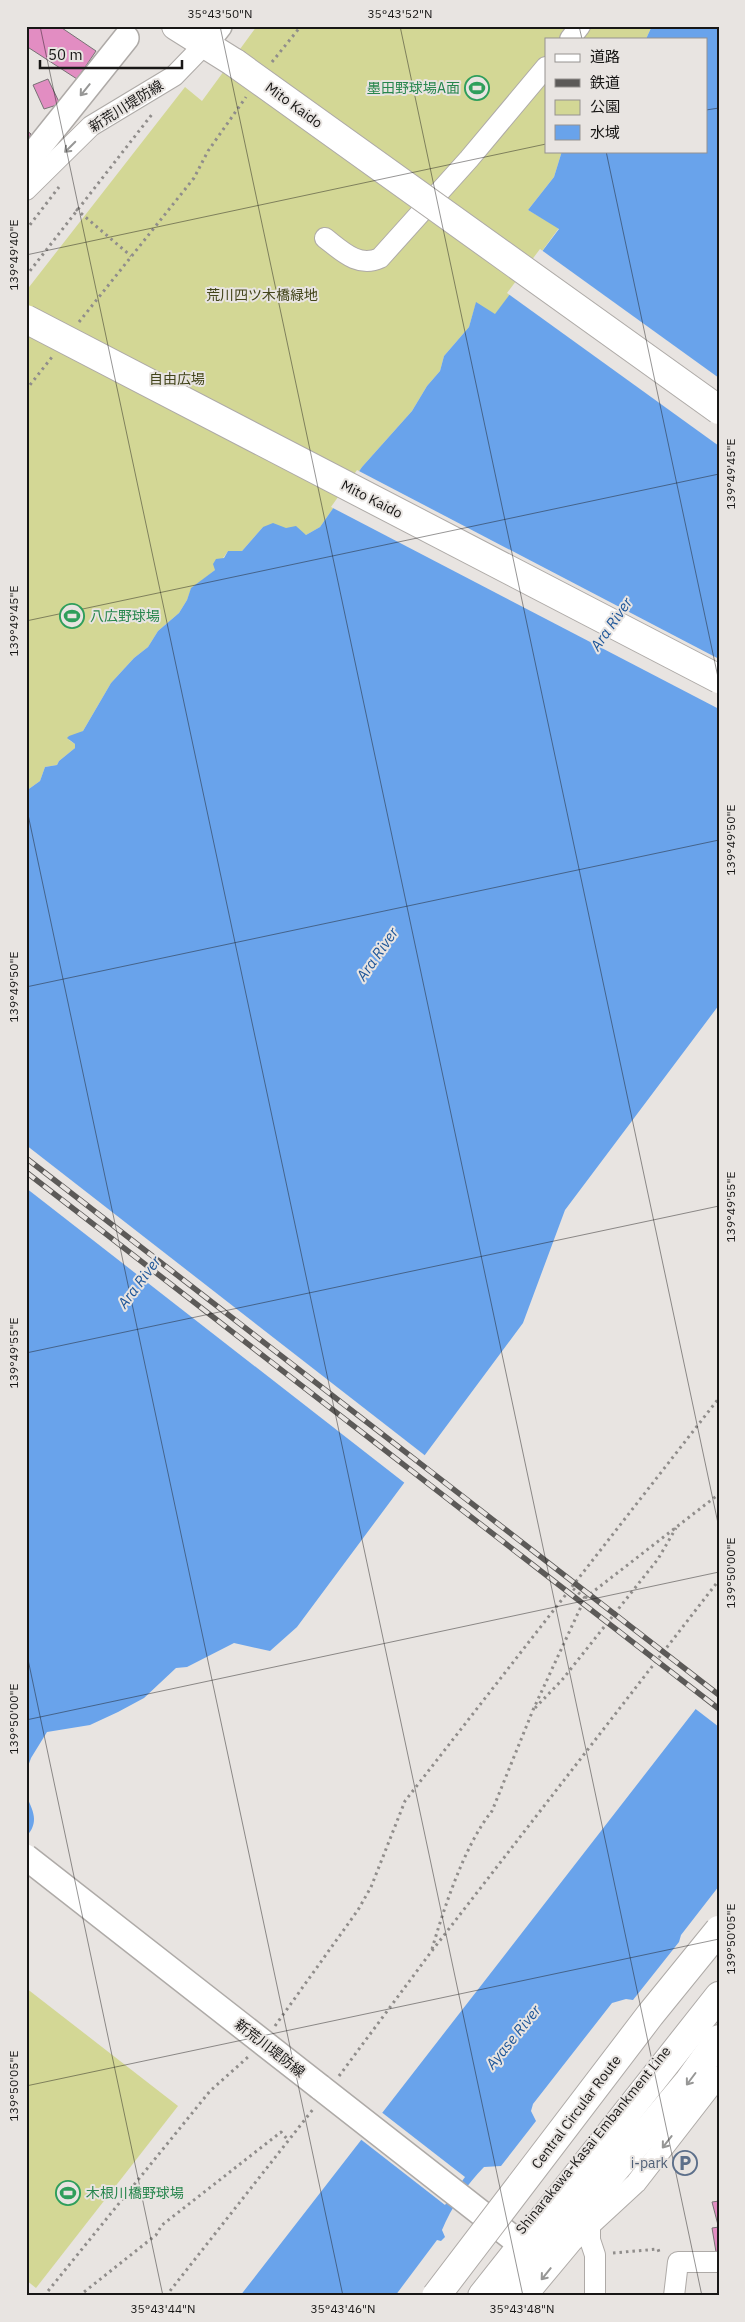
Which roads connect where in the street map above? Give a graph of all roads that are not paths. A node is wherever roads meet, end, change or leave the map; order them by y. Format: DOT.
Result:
graph roads {
  1 [pos="176,26"];
  2 [pos="580,26"];
  3 [pos="212,35"];
  4 [pos="126,38"];
  5 [pos="571,38"];
  6 [pos="545,67"];
  7 [pos="26,163"];
  8 [pos="26,190"];
  9 [pos="325,238"];
  10 [pos="26,319"];
  11 [pos="719,410"];
  12 [pos="719,679"];
  13 [pos="26,1857"];
  14 [pos="719,1930"];
  15 [pos="719,1954"];
  16 [pos="714,1994"];
  17 [pos="719,2039"];
  18 [pos="719,2076"];
  19 [pos="590,2225"];
  20 [pos="514,2239"];
  21 [pos="719,2262"];
  22 [pos="436,2296"];
  23 [pos="440,2296"];
  24 [pos="468,2296"];
  25 [pos="482,2296"];
  26 [pos="509,2296"];
  27 [pos="528,2296"];
  28 [pos="595,2296"];
  29 [pos="674,2296"];
  1 -- 3 [label="highway, Mito Kaido"];
  2 -- 5 [label="street"];
  3 -- 8 [label="street, 新荒川堤防線, one-way"];
  3 -- 11 [label="highway, Mito Kaido, bridge"];
  4 -- 7 [label="main road, one-way"];
  6 -- 9 [label="street"];
  10 -- 12 [label="highway, Mito Kaido, bridge"];
  13 -- 20 [label="main road, 新荒川堤防線, bridge"];
  14 -- 22 [label="highway, Central Circular Route, bridge"];
  15 -- 23 [label="highway, bridge"];
  16 -- 20 [label="main road, Shinarakawa-Kasai Embankment Line"];
  16 -- 25 [label="highway"];
  17 -- 26 [label="highway, one-way"];
  18 -- 19 [label="street, one-way"];
  19 -- 27 [label="street, one-way"];
  19 -- 28 [label="street"];
  20 -- 24 [label="main road, Shinarakawa-Kasai Embankment Line"];
  21 -- 29 [label="street"];
}
